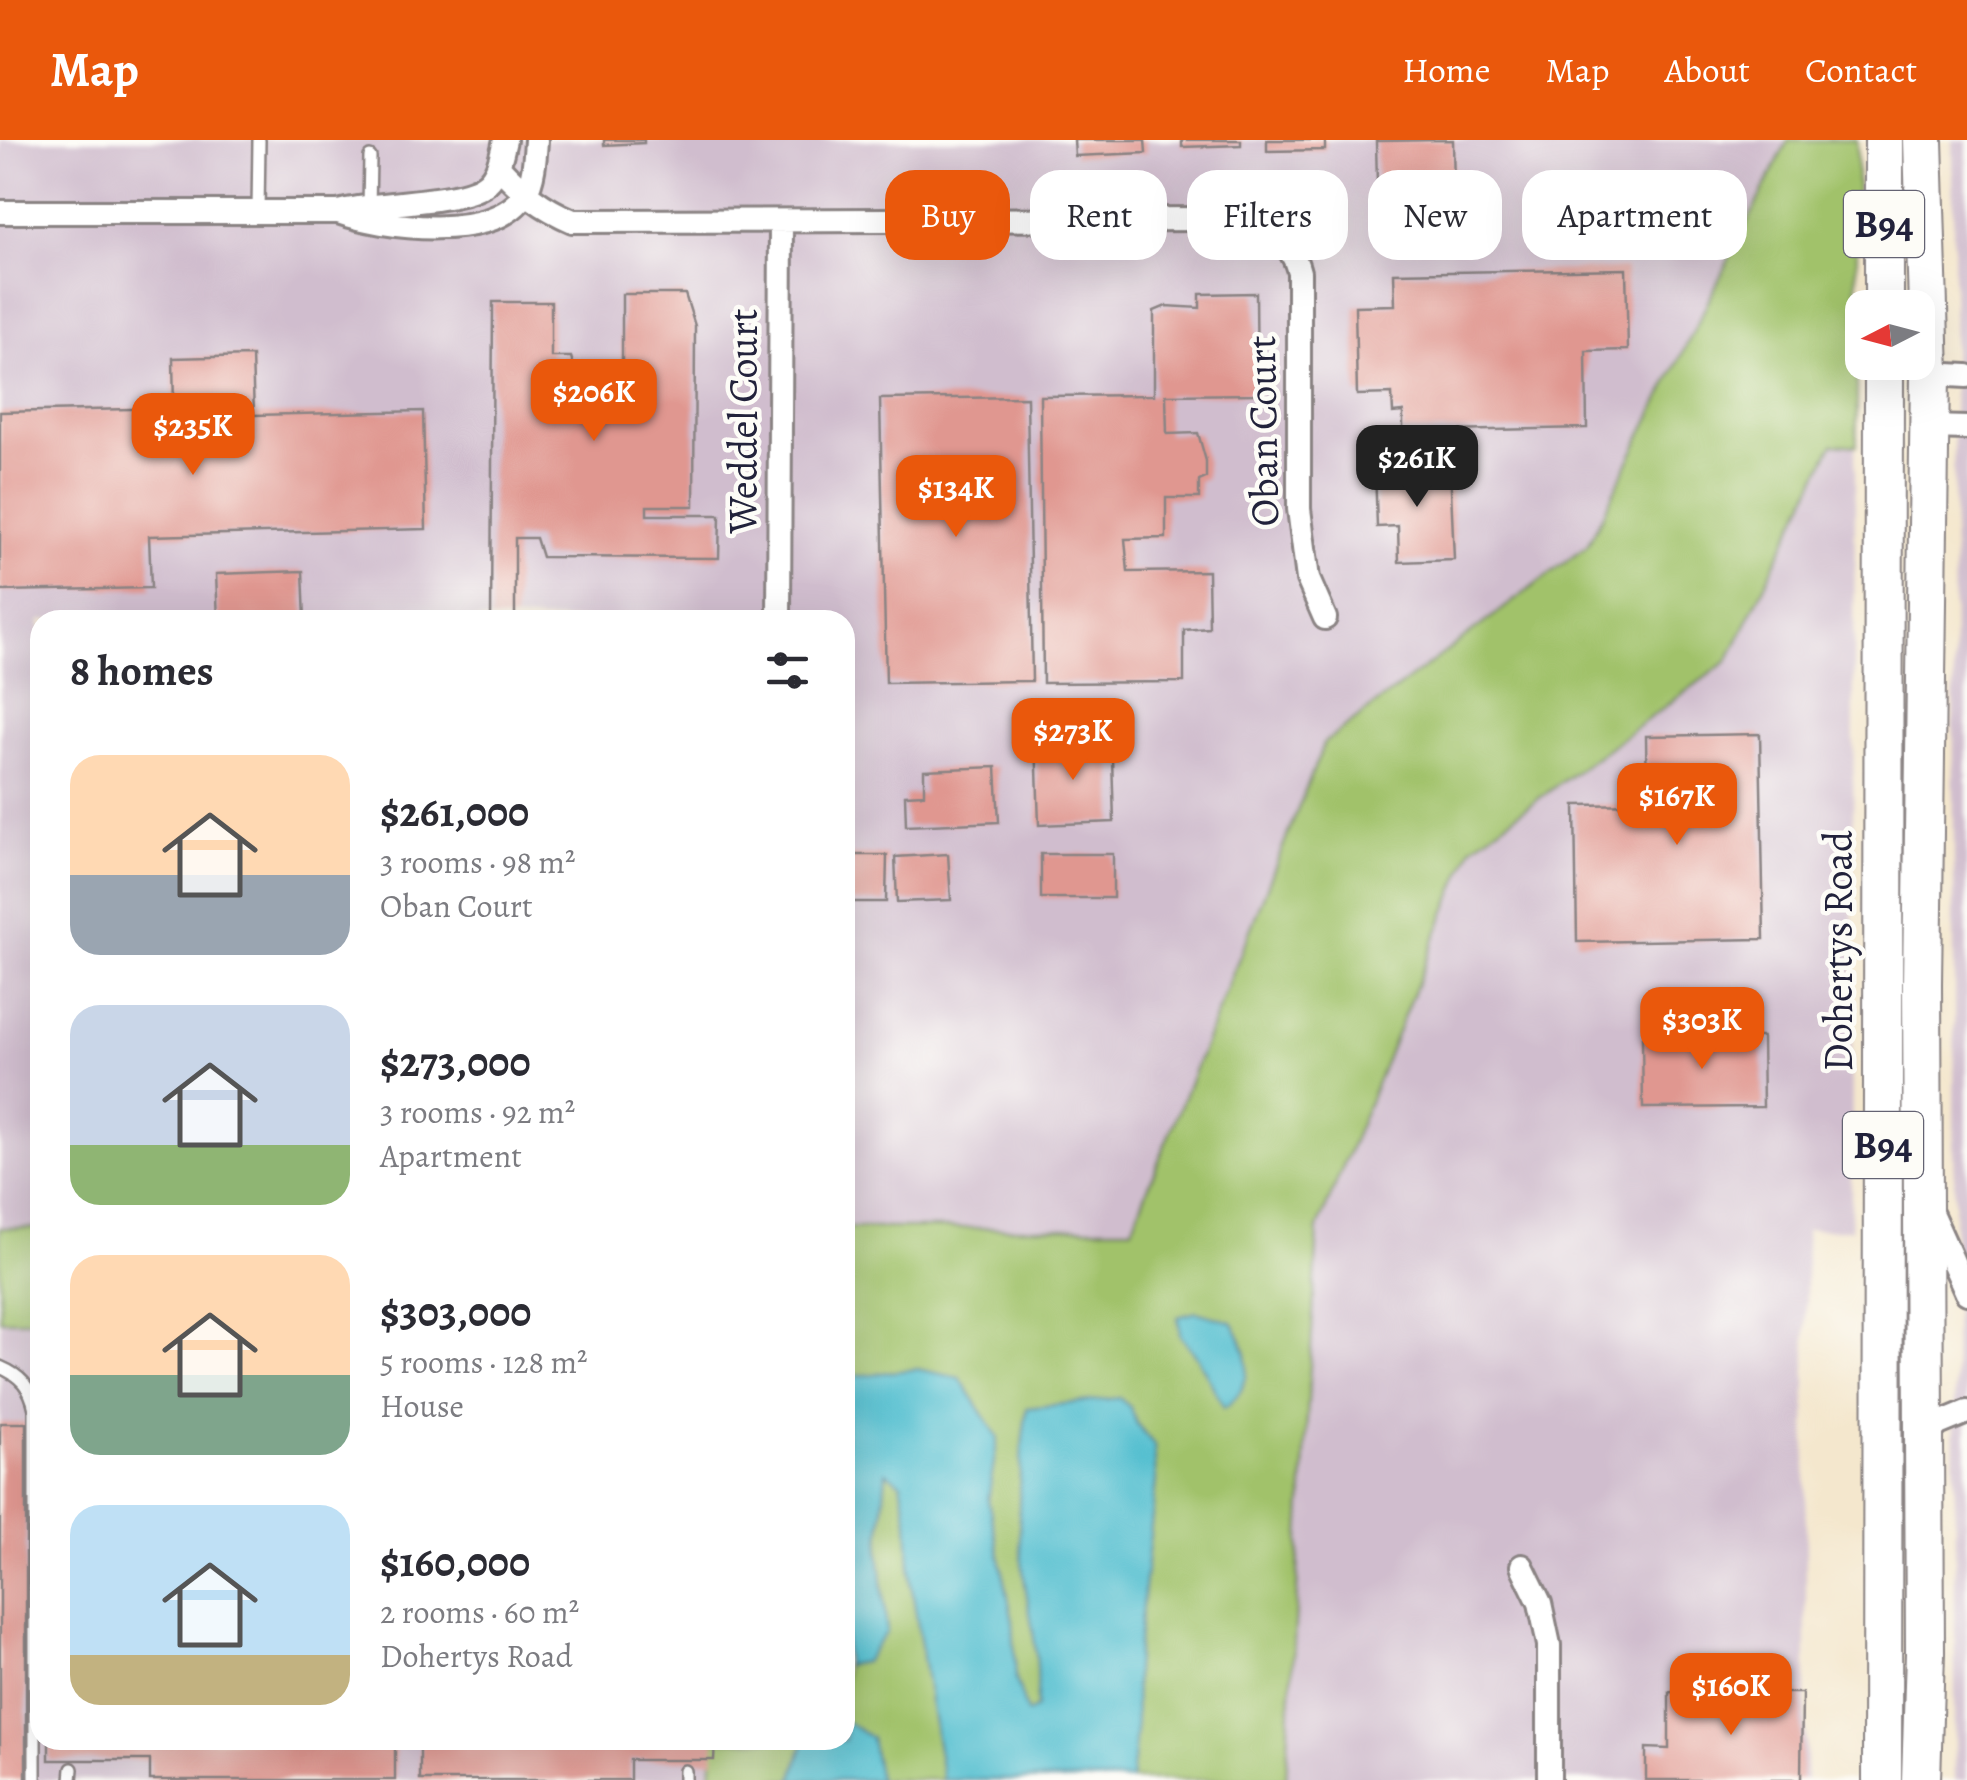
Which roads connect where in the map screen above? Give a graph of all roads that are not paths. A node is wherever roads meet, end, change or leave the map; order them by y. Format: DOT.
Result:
graph roads {
  1 [pos="259,140"];
  2 [pos="505,140"];
  3 [pos="536,140"];
  4 [pos="1884,140"];
  5 [pos="1923,140"];
  6 [pos="370,157"];
  7 [pos="499,167"];
  8 [pos="524,195"];
  9 [pos="0,212"];
  10 [pos="258,212"];
  11 [pos="369,213"];
  12 [pos="781,222"];
  13 [pos="1884,290"];
  14 [pos="1948,375"];
  15 [pos="1884,380"];
  16 [pos="1884,402"];
  17 [pos="1929,427"];
  18 [pos="1967,428"];
  19 [pos="779,610"];
  20 [pos="1325,618"];
  21 [pos="1922,984"];
  22 [pos="1884,985"];
  23 [pos="1922,1188"];
  24 [pos="1967,1294"];
  25 [pos="0,1366"];
  26 [pos="30,1393"];
  27 [pos="1967,1412"];
  28 [pos="1923,1442"];
  29 [pos="1522,1566"];
  30 [pos="35,1750"];
  31 [pos="35,1780"];
  32 [pos="1550,1780"];
  33 [pos="1882,1780"];
  34 [pos="1921,1780"];
  1 -- 10 [label="lane"];
  2 -- 7 [label="street"];
  3 -- 8 [label="street"];
  4 -- 13 [label="main road, B94"];
  5 -- 14 [label="main road, Dohertys Road / B94"];
  6 -- 11 [label="lane"];
  7 -- 8 [label="street"];
  7 -- 11 [label="street"];
  8 -- 11 [label="street"];
  8 -- 12 [label="street"];
  9 -- 10 [label="street"];
  10 -- 11 [label="street"];
  12 -- 19 [label="street, Weddel Court"];
  12 -- 20 [label="street, Oban Court"];
  14 -- 16 [label="main road"];
  14 -- 17 [label="main road, Dohertys Road / B94"];
  15 -- 16 [label="main road, Dohertys Road / B94"];
  16 -- 17 [label="main road"];
  16 -- 22 [label="main road, Dohertys Road / B94"];
  17 -- 18 [label="street"];
  17 -- 21 [label="main road, Dohertys Road / B94"];
  21 -- 22 [label="main road"];
  21 -- 23 [label="main road, Dohertys Road / B94"];
  22 -- 33 [label="main road, Dohertys Road / B94"];
  23 -- 24 [label="street, Dohertys Road"];
  23 -- 28 [label="main road, Dohertys Road / B94"];
  25 -- 26 [label="lane"];
  27 -- 28 [label="street"];
  28 -- 34 [label="main road, Dohertys Road / B94"];
  29 -- 32 [label="street"];
  30 -- 31 [label="lane"];
}
